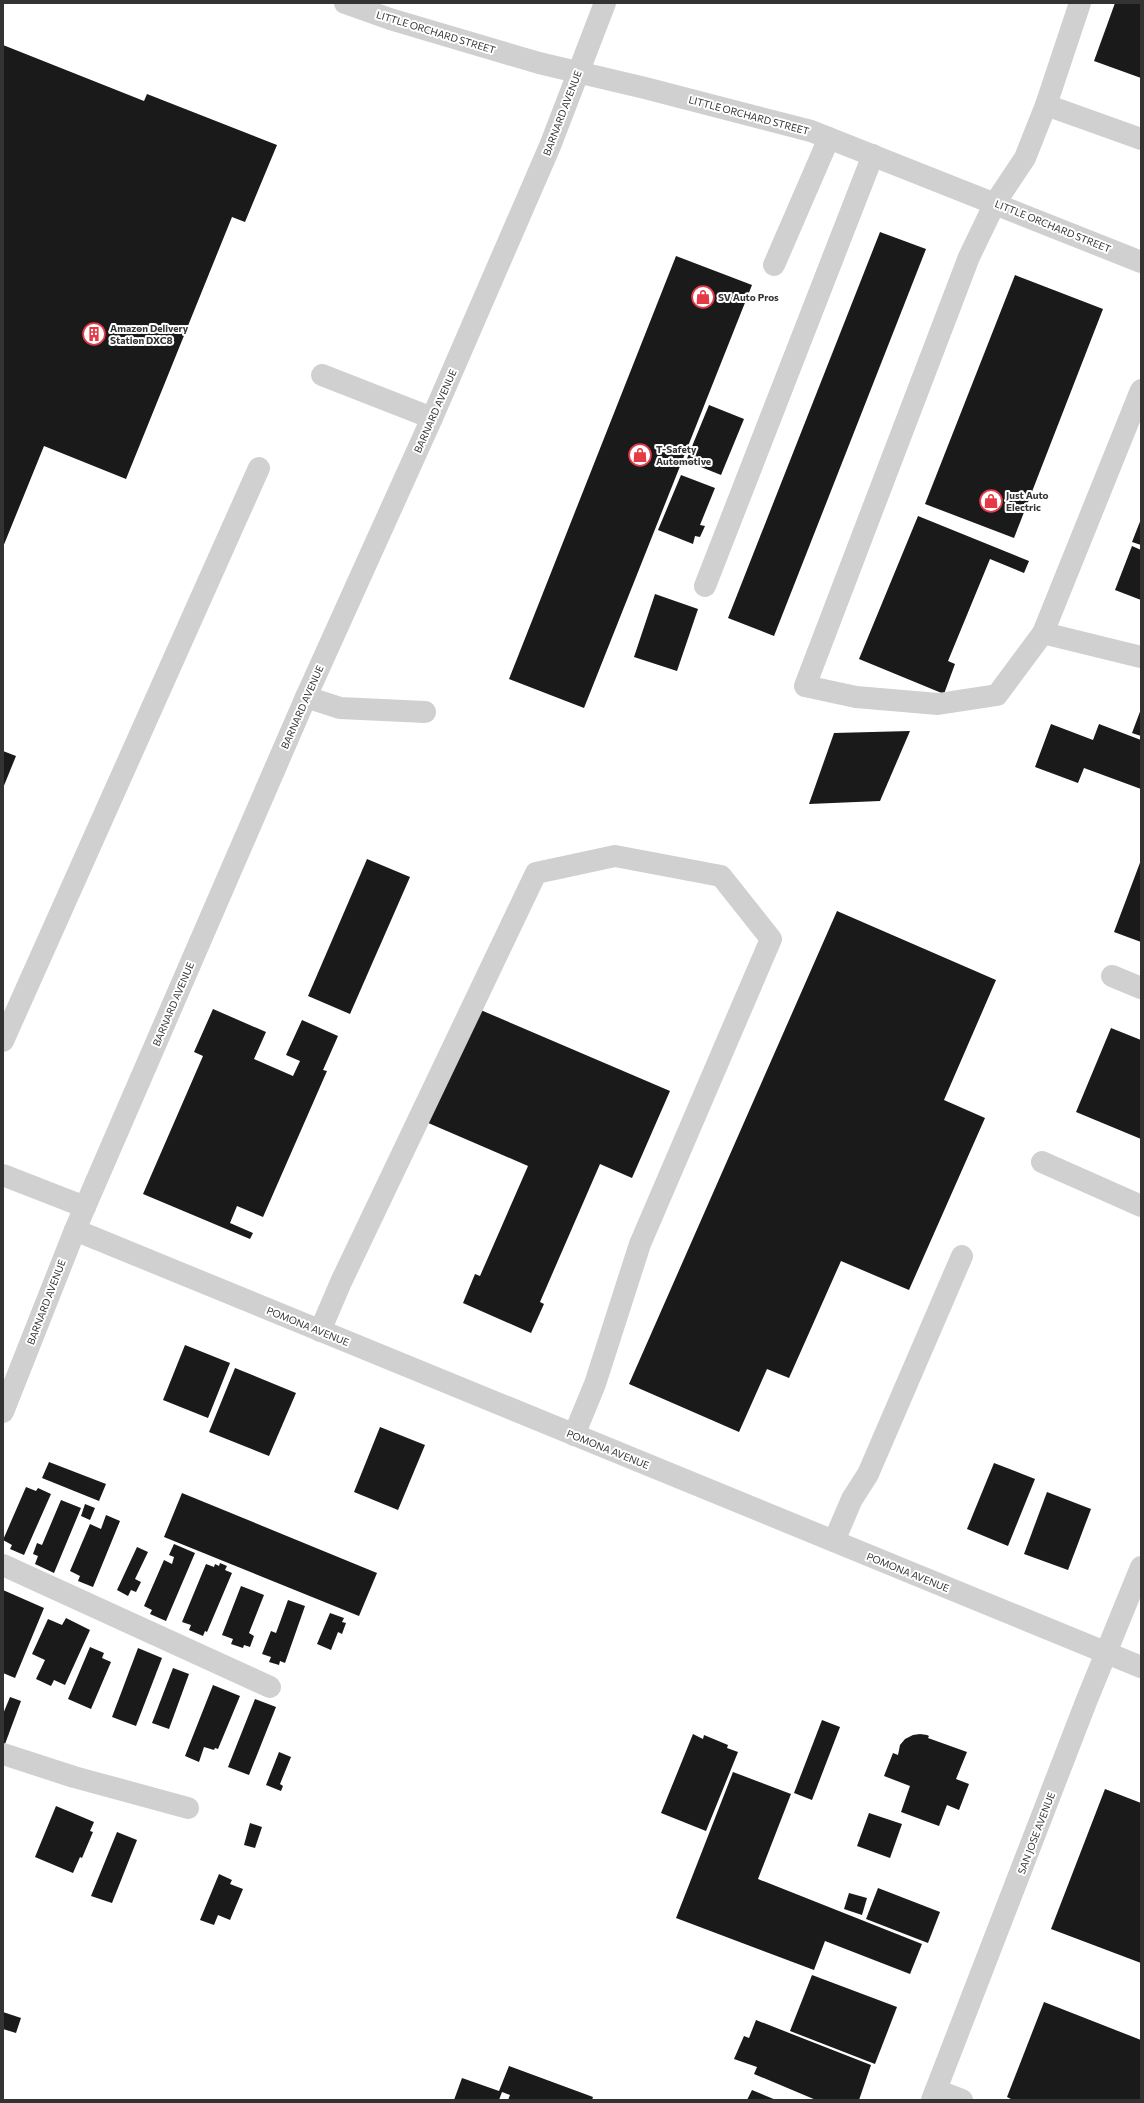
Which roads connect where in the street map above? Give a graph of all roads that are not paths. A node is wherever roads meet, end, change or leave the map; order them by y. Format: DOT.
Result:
graph roads {
  1 [pos="345,3"];
  2 [pos="605,3"];
  3 [pos="1080,3"];
  4 [pos="393,11"];
  5 [pos="578,72"];
  6 [pos="1046,105"];
  7 [pos="829,138"];
  8 [pos="1141,139"];
  9 [pos="873,155"];
  10 [pos="995,203"];
  11 [pos="1141,262"];
  12 [pos="774,265"];
  13 [pos="322,375"];
  14 [pos="1141,390"];
  15 [pos="432,418"];
  16 [pos="259,468"];
  17 [pos="705,586"];
  18 [pos="1043,633"];
  19 [pos="1141,657"];
  20 [pos="306,696"];
  21 [pos="425,712"];
  22 [pos="1112,976"];
  23 [pos="1141,988"];
  24 [pos="3,1041"];
  25 [pos="1042,1162"];
  26 [pos="3,1175"];
  27 [pos="1141,1206"];
  28 [pos="85,1207"];
  29 [pos="74,1230"];
  30 [pos="962,1256"];
  31 [pos="320,1330"];
  32 [pos="3,1412"];
  33 [pos="574,1435"];
  34 [pos="834,1541"];
  35 [pos="3,1565"];
  36 [pos="1141,1567"];
  37 [pos="1106,1653"];
  38 [pos="1141,1667"];
  39 [pos="270,1687"];
  40 [pos="3,1754"];
  41 [pos="188,1808"];
  42 [pos="934,2095"];
  43 [pos="962,2100"];
  1 -- 4 [label="street, LITTLE ORCHARD STREET"];
  2 -- 5 [label="street, BARNARD AVENUE"];
  3 -- 6 [label="street"];
  4 -- 5 [label="street, LITTLE ORCHARD STREET"];
  5 -- 7 [label="street, LITTLE ORCHARD STREET"];
  5 -- 15 [label="street, BARNARD AVENUE"];
  6 -- 8 [label="street"];
  6 -- 10 [label="street"];
  7 -- 9 [label="street, LITTLE ORCHARD STREET"];
  7 -- 12 [label="street"];
  9 -- 10 [label="street, LITTLE ORCHARD STREET"];
  9 -- 17 [label="street"];
  10 -- 11 [label="street, LITTLE ORCHARD STREET"];
  10 -- 18 [label="street"];
  13 -- 15 [label="street"];
  14 -- 18 [label="street"];
  15 -- 20 [label="street, BARNARD AVENUE"];
  16 -- 24 [label="street"];
  18 -- 19 [label="street"];
  20 -- 21 [label="street"];
  20 -- 28 [label="street, BARNARD AVENUE"];
  22 -- 23 [label="street"];
  25 -- 27 [label="street"];
  26 -- 28 [label="street"];
  28 -- 29 [label="street, BARNARD AVENUE"];
  29 -- 31 [label="street, POMONA AVENUE"];
  29 -- 32 [label="street, BARNARD AVENUE"];
  30 -- 34 [label="street"];
  31 -- 33 [label="street, POMONA AVENUE"];
  31 -- 33 [label="street"];
  33 -- 34 [label="street, POMONA AVENUE"];
  34 -- 37 [label="street, POMONA AVENUE"];
  35 -- 39 [label="street"];
  36 -- 37 [label="street, SAN JOSE AVENUE"];
  37 -- 38 [label="street, POMONA AVENUE"];
  37 -- 42 [label="street, SAN JOSE AVENUE"];
  40 -- 41 [label="street"];
  42 -- 43 [label="street"];
}
